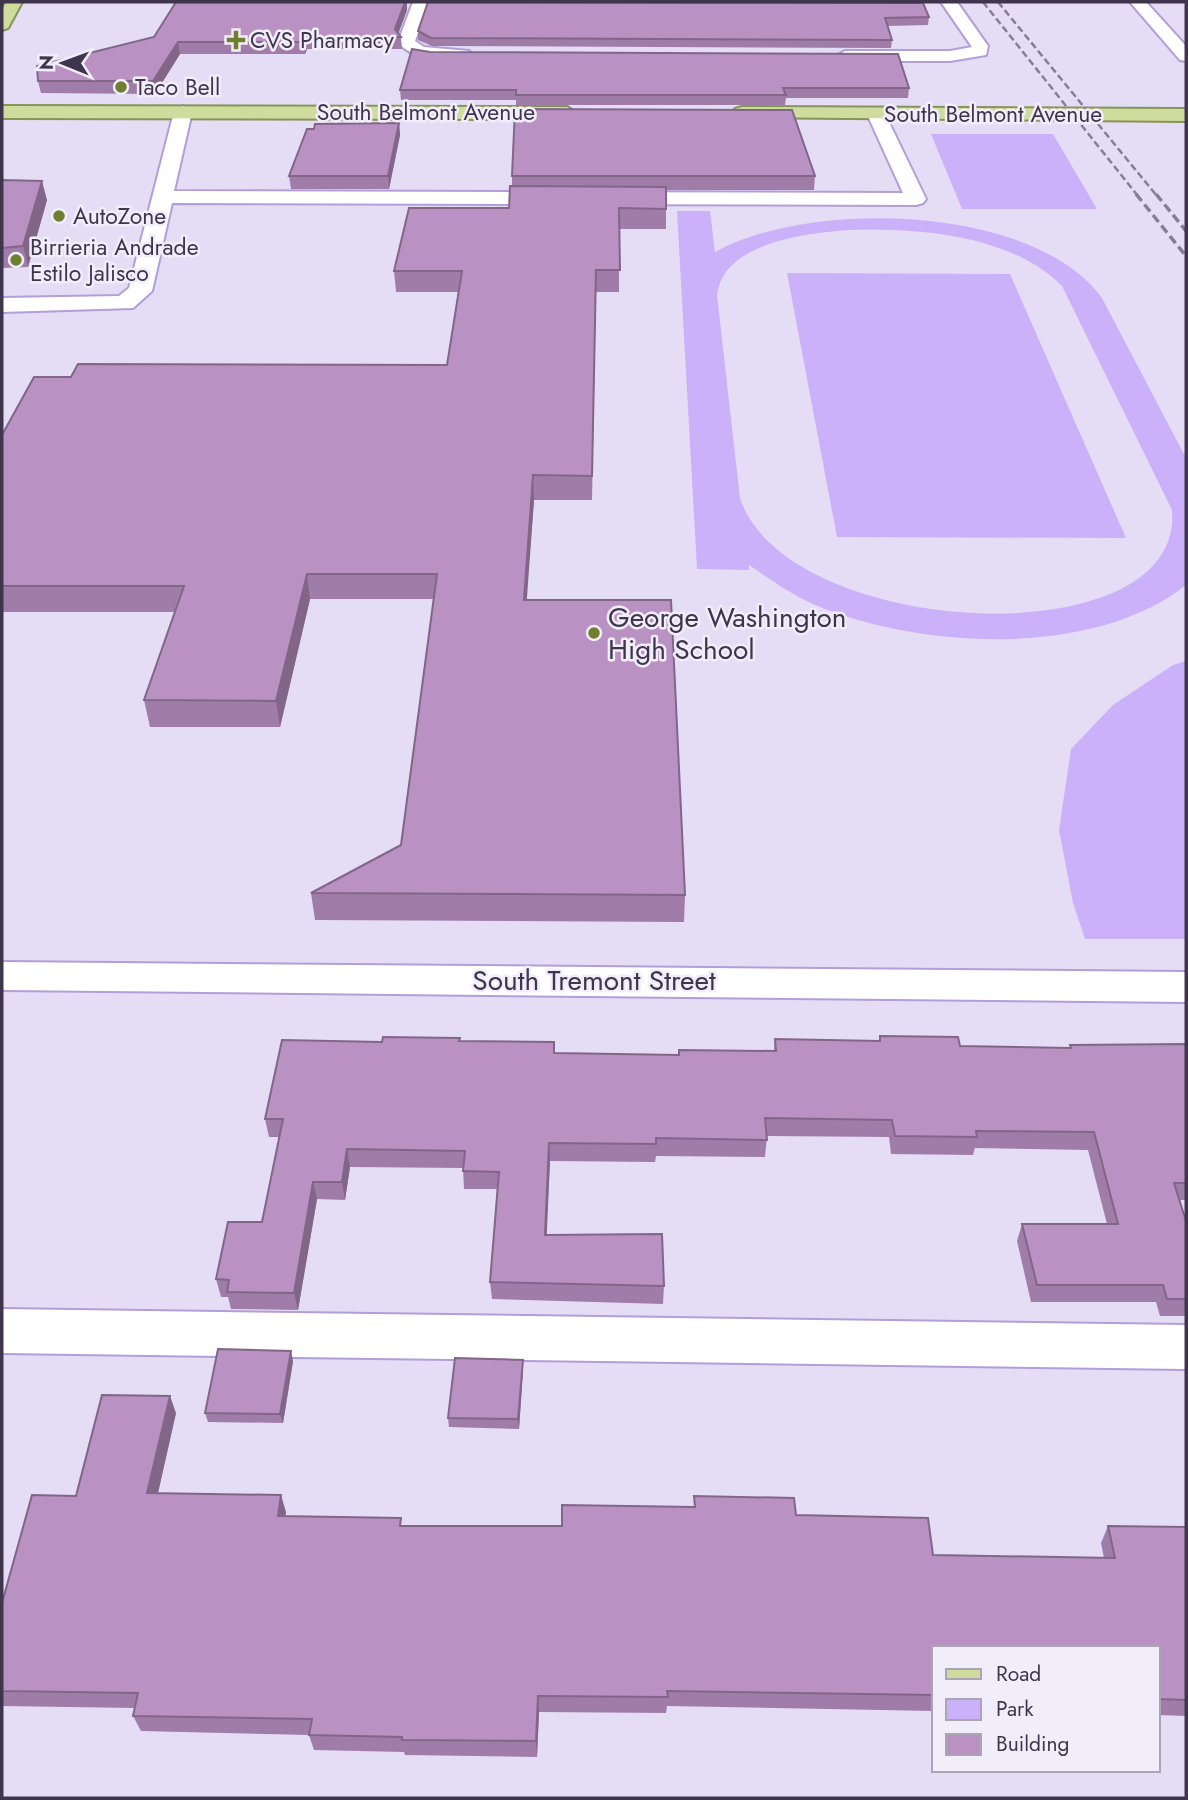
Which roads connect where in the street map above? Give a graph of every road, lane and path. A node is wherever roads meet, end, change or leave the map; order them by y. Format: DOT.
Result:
graph roads {
  1 [pos="14,2"];
  2 [pos="409,2"];
  3 [pos="421,2"];
  4 [pos="434,2"];
  5 [pos="1138,2"];
  6 [pos="947,4"];
  7 [pos="2,25"];
  8 [pos="1178,40"];
  9 [pos="478,55"];
  10 [pos="828,56"];
  11 [pos="1186,56"];
  12 [pos="2,111"];
  13 [pos="183,112"];
  14 [pos="582,113"];
  15 [pos="722,113"];
  16 [pos="876,114"];
  17 [pos="1186,115"];
  18 [pos="161,197"];
  19 [pos="2,305"];
  20 [pos="2,976"];
  21 [pos="1186,987"];
  22 [pos="2,1331"];
  23 [pos="1186,1347"];
  1 -- 7 [label="main road"];
  2 -- 3 [label="street"];
  3 -- 4 [label="street"];
  3 -- 9 [label="street"];
  5 -- 8 [label="street"];
  6 -- 10 [label="street"];
  8 -- 11 [label="street"];
  12 -- 13 [label="main road, South Belmont Avenue"];
  13 -- 14 [label="main road, South Belmont Avenue"];
  13 -- 18 [label="street"];
  15 -- 16 [label="main road, South Belmont Avenue"];
  16 -- 17 [label="main road, South Belmont Avenue"];
  16 -- 18 [label="street"];
  18 -- 19 [label="street"];
  20 -- 21 [label="street, South Tremont Street"];
  22 -- 23 [label="street"];
}
